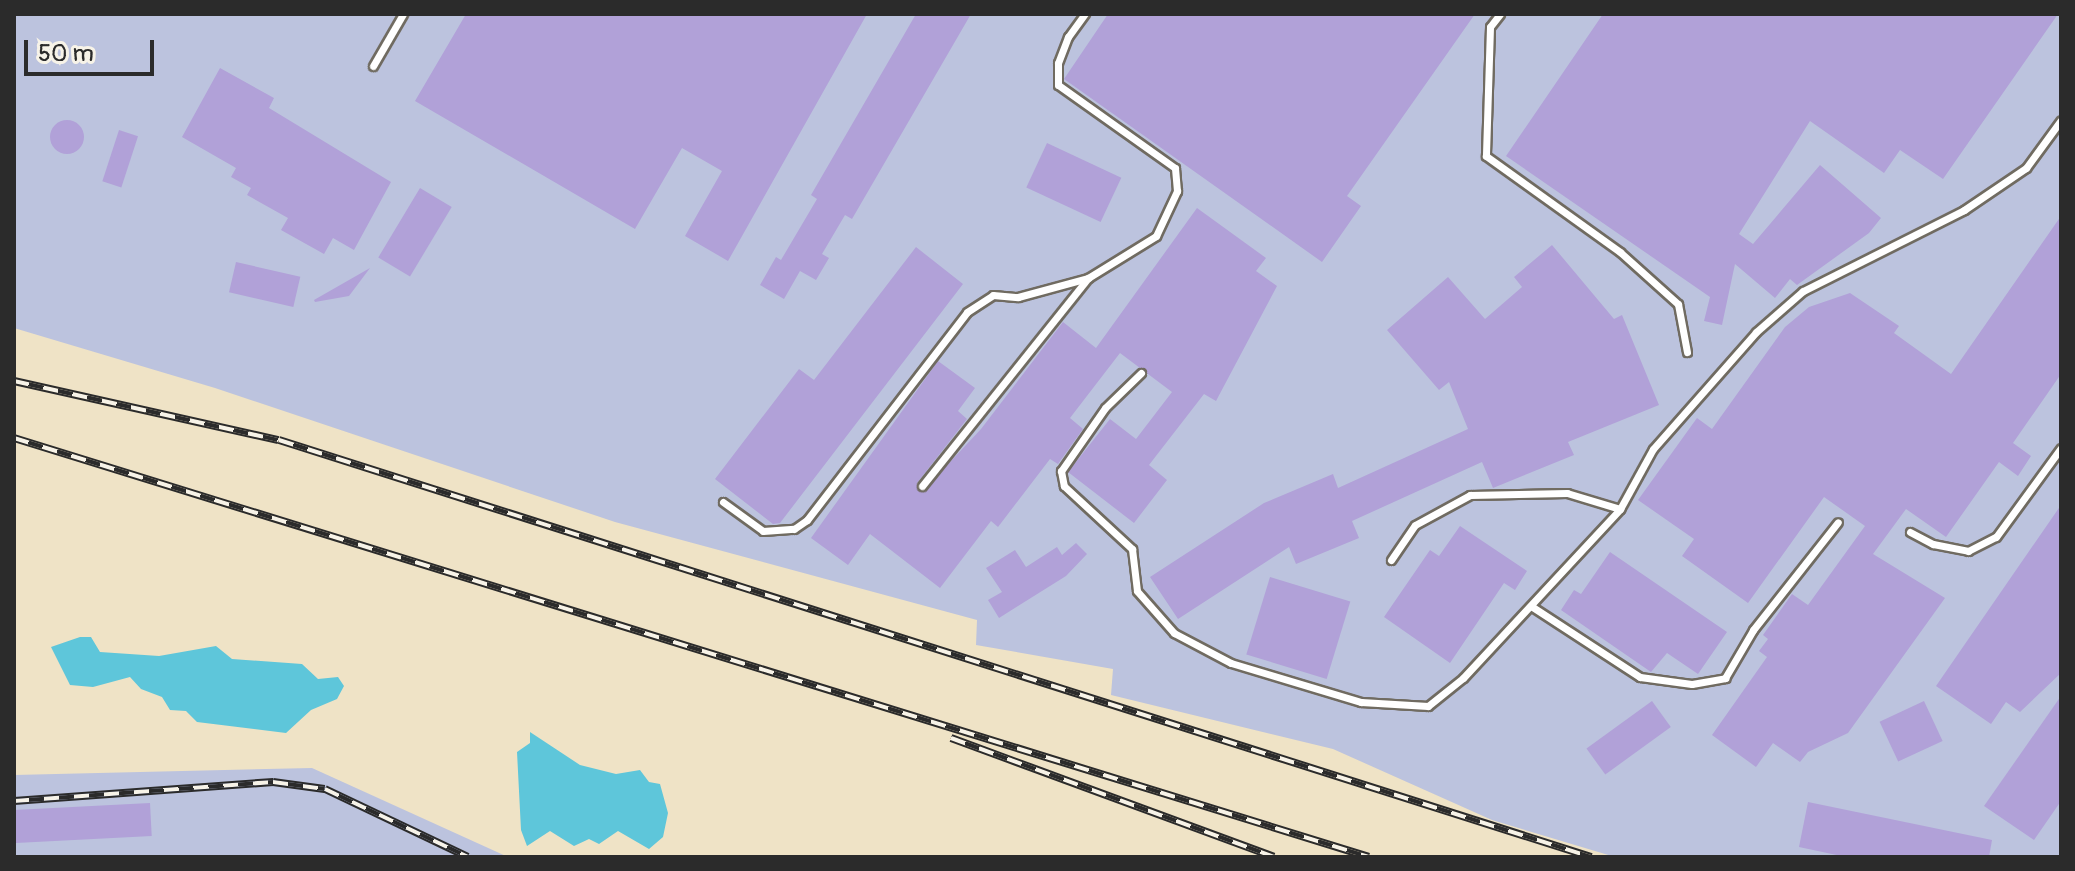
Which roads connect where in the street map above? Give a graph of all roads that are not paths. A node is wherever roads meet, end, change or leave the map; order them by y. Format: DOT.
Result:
graph roads {
  1 [pos="403,14"];
  2 [pos="1085,14"];
  3 [pos="1500,14"];
  4 [pos="373,66"];
  5 [pos="2061,120"];
  6 [pos="1088,278"];
  7 [pos="1687,352"];
  8 [pos="1141,373"];
  9 [pos="2061,448"];
  10 [pos="922,486"];
  11 [pos="723,502"];
  12 [pos="1620,509"];
  13 [pos="1838,522"];
  14 [pos="1910,532"];
  15 [pos="1391,560"];
  16 [pos="1531,606"];
  1 -- 4 [label="lane"];
  2 -- 6 [label="lane"];
  3 -- 7 [label="lane"];
  5 -- 12 [label="lane"];
  6 -- 10 [label="lane"];
  6 -- 11 [label="lane"];
  8 -- 16 [label="lane"];
  9 -- 14 [label="lane"];
  12 -- 15 [label="lane"];
  12 -- 16 [label="lane"];
  13 -- 16 [label="lane"];
}
